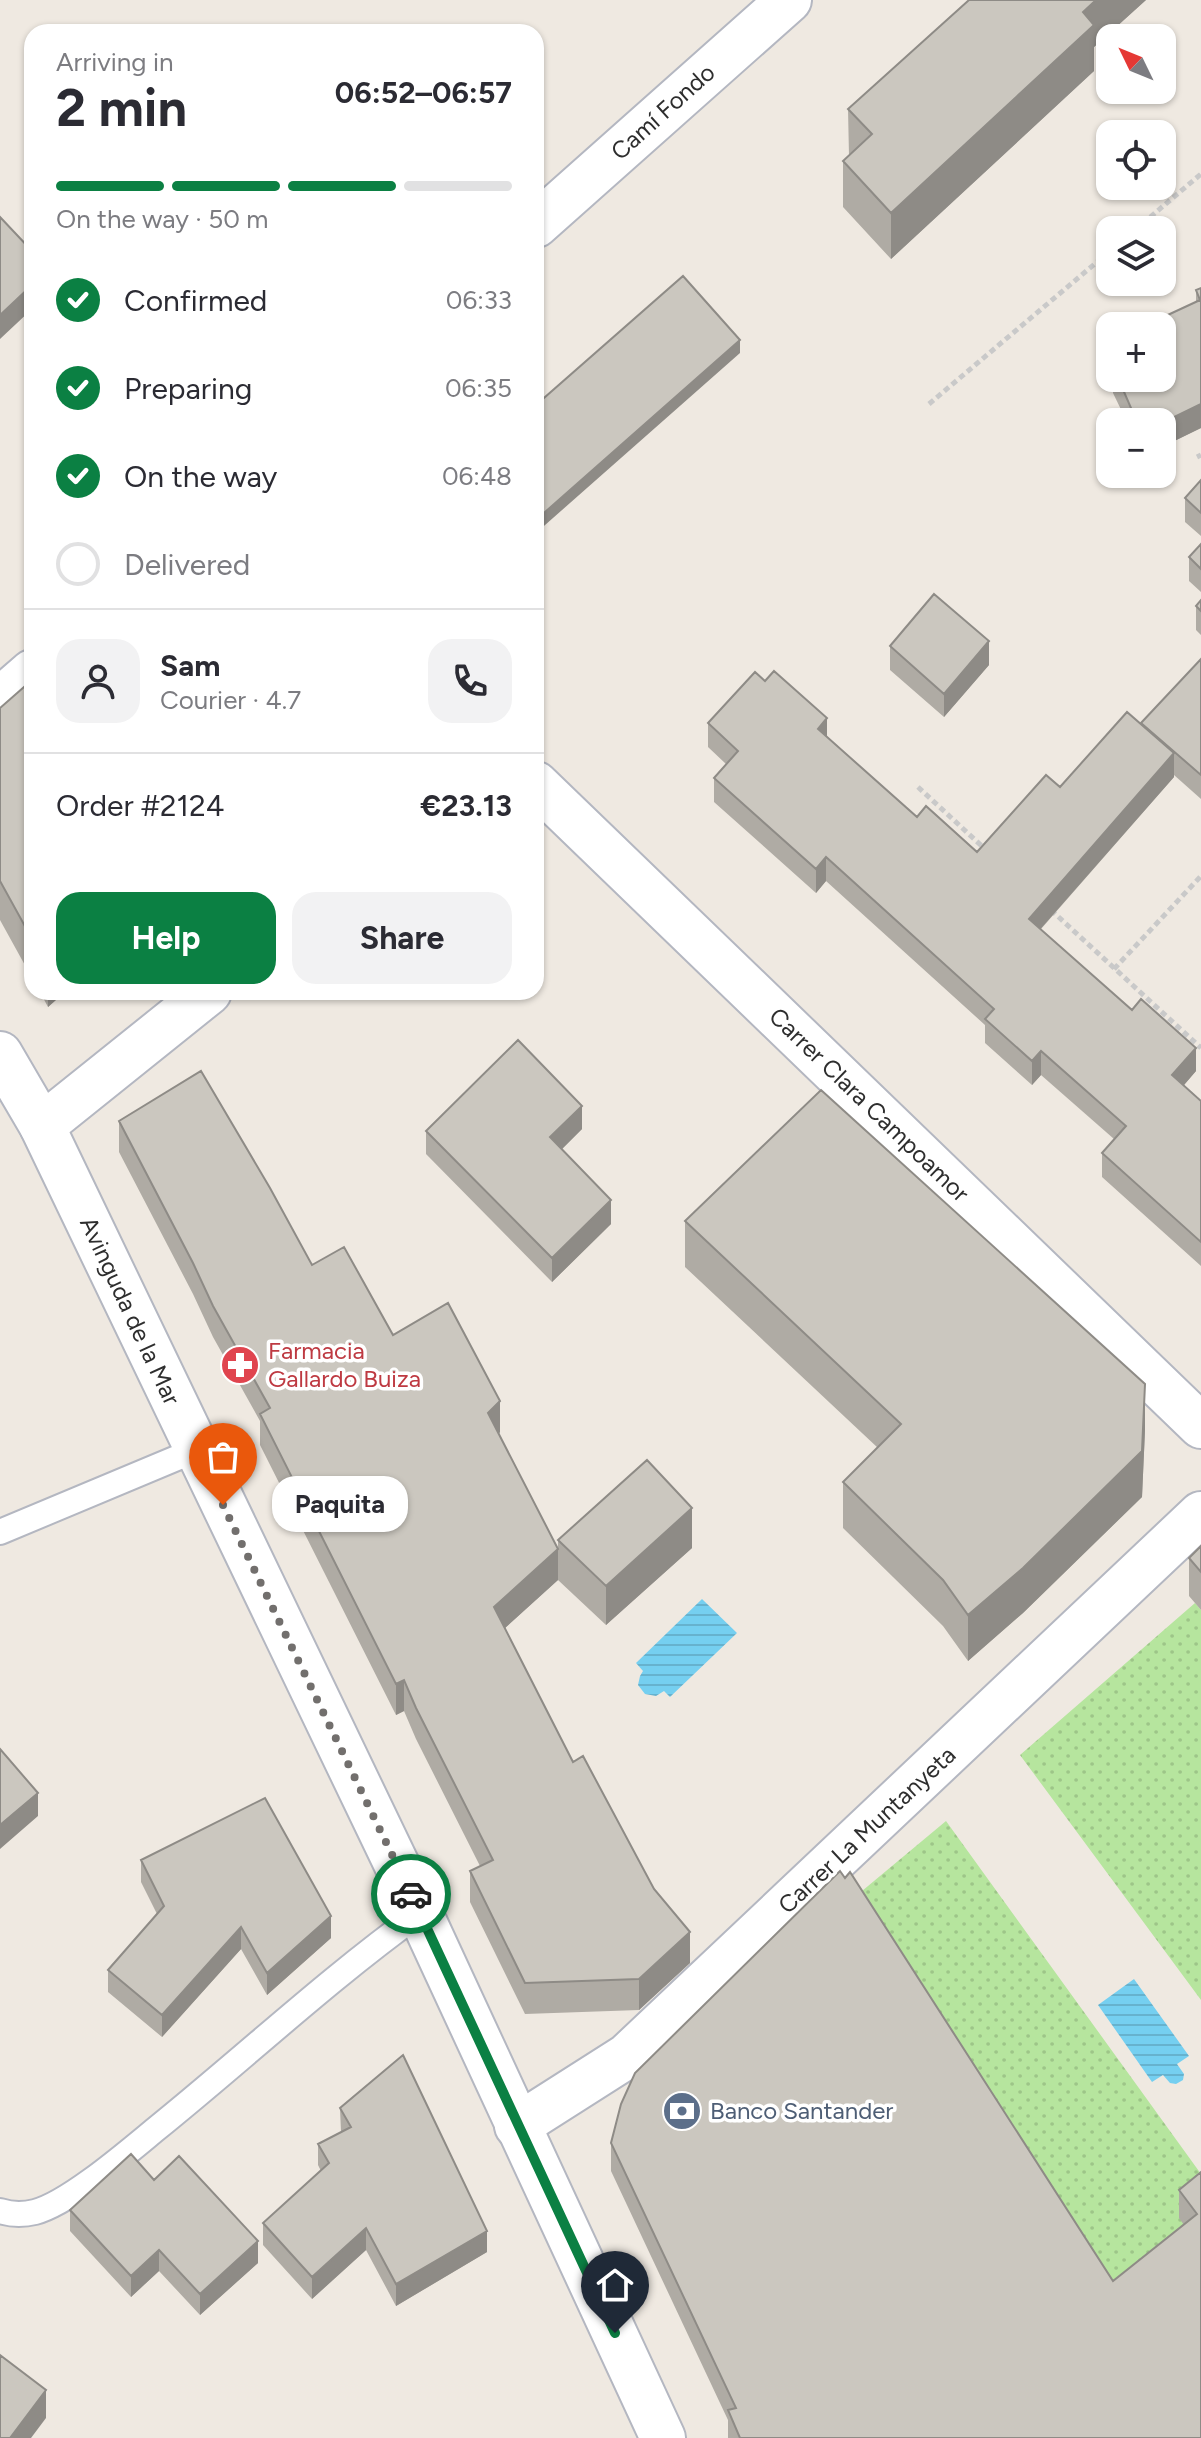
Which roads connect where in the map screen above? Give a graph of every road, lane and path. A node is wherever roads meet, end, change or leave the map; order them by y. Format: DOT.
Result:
graph roads {
  1 [pos="789,0"];
  2 [pos="1201,174"];
  3 [pos="1152,216"];
  4 [pos="544,218"];
  5 [pos="1096,263"];
  6 [pos="929,404"];
  7 [pos="24,679"];
  8 [pos="0,700"];
  9 [pos="918,787"];
  10 [pos="544,792"];
  11 [pos="987,851"];
  12 [pos="1201,876"];
  13 [pos="1045,905"];
  14 [pos="1114,969"];
  15 [pos="199,1000"];
  16 [pos="1201,1048"];
  17 [pos="0,1054"];
  18 [pos="42,1126"];
  19 [pos="1201,1426"];
  20 [pos="196,1450"];
  21 [pos="1201,1514"];
  22 [pos="0,1532"];
  23 [pos="420,1913"];
  24 [pos="517,2126"];
  25 [pos="0,2211"];
  26 [pos="663,2438"];
  1 -- 4 [label="street, Camí Fondo"];
  2 -- 3 [label="path"];
  5 -- 6 [label="path"];
  7 -- 8 [label="street"];
  9 -- 11 [label="path"];
  10 -- 19 [label="street, Carrer Clara Campoamor"];
  12 -- 14 [label="path"];
  13 -- 14 [label="path"];
  14 -- 16 [label="path"];
  15 -- 18 [label="street"];
  17 -- 18 [label="street, Avinguda de la Mar"];
  18 -- 20 [label="street, Avinguda de la Mar"];
  20 -- 22 [label="lane"];
  20 -- 23 [label="street, Avinguda de la Mar"];
  21 -- 24 [label="street, Carrer La Muntanyeta"];
  23 -- 24 [label="street, Avinguda de la Mar"];
  23 -- 25 [label="lane"];
  24 -- 26 [label="street, Avinguda de la Mar"];
}
